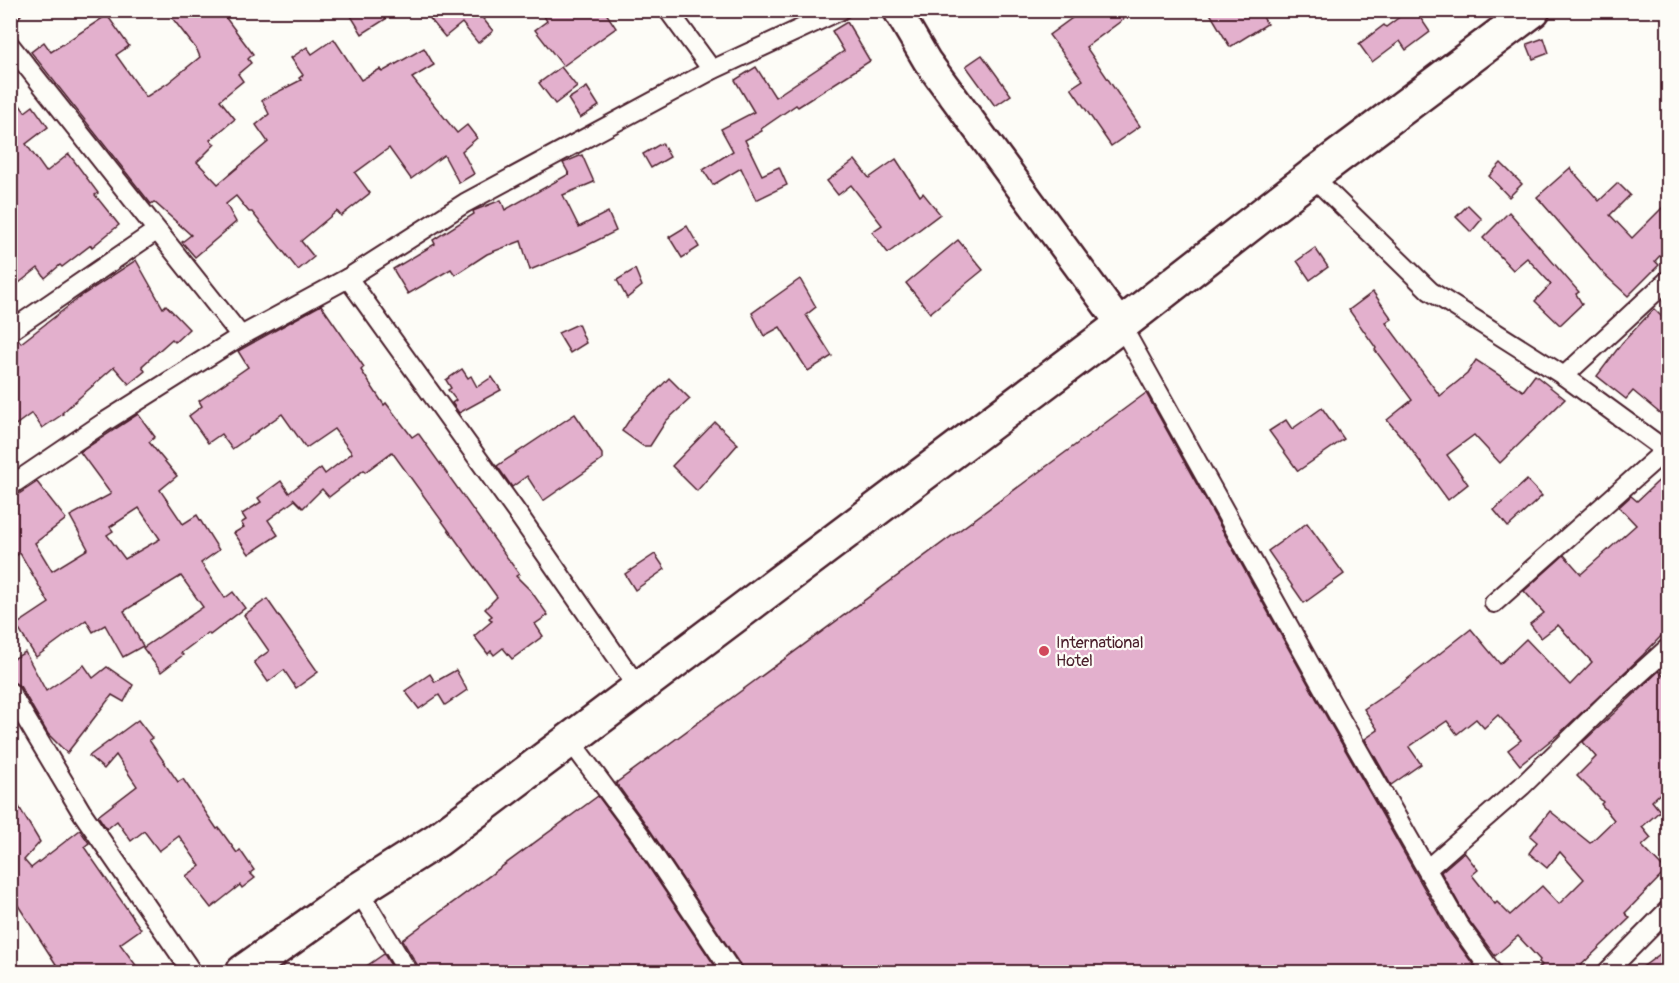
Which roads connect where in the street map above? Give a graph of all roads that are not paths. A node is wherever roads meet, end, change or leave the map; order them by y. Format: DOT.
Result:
graph roads {
  1 [pos="669,10"];
  2 [pos="841,10"];
  3 [pos="897,10"];
  4 [pos="1533,10"];
  5 [pos="13,54"];
  6 [pos="711,70"];
  7 [pos="1312,176"];
  8 [pos="156,231"];
  9 [pos="348,278"];
  10 [pos="1668,280"];
  11 [pos="1120,325"];
  12 [pos="10,331"];
  13 [pos="241,336"];
  14 [pos="1564,376"];
  15 [pos="1668,450"];
  16 [pos="10,486"];
  17 [pos="1494,603"];
  18 [pos="1668,648"];
  19 [pos="639,689"];
  20 [pos="10,692"];
  21 [pos="569,739"];
  22 [pos="1427,869"];
  23 [pos="358,890"];
  24 [pos="1668,910"];
  25 [pos="192,972"];
  26 [pos="243,972"];
  27 [pos="408,972"];
  28 [pos="732,972"];
  29 [pos="1492,972"];
  30 [pos="1607,972"];
  1 -- 6 [label="street"];
  2 -- 6 [label="street"];
  3 -- 11 [label="street"];
  4 -- 7 [label="highway"];
  5 -- 8 [label="street"];
  6 -- 9 [label="street"];
  7 -- 11 [label="highway"];
  7 -- 14 [label="street"];
  8 -- 12 [label="street"];
  8 -- 13 [label="street"];
  9 -- 13 [label="street"];
  9 -- 19 [label="street"];
  10 -- 14 [label="street"];
  11 -- 19 [label="highway"];
  11 -- 22 [label="street"];
  13 -- 16 [label="street"];
  14 -- 15 [label="street"];
  15 -- 17 [label="street"];
  18 -- 22 [label="street"];
  19 -- 21 [label="highway"];
  20 -- 25 [label="street"];
  21 -- 23 [label="highway"];
  21 -- 28 [label="street"];
  22 -- 29 [label="street"];
  23 -- 26 [label="highway"];
  23 -- 27 [label="street"];
  24 -- 30 [label="street"];
}
